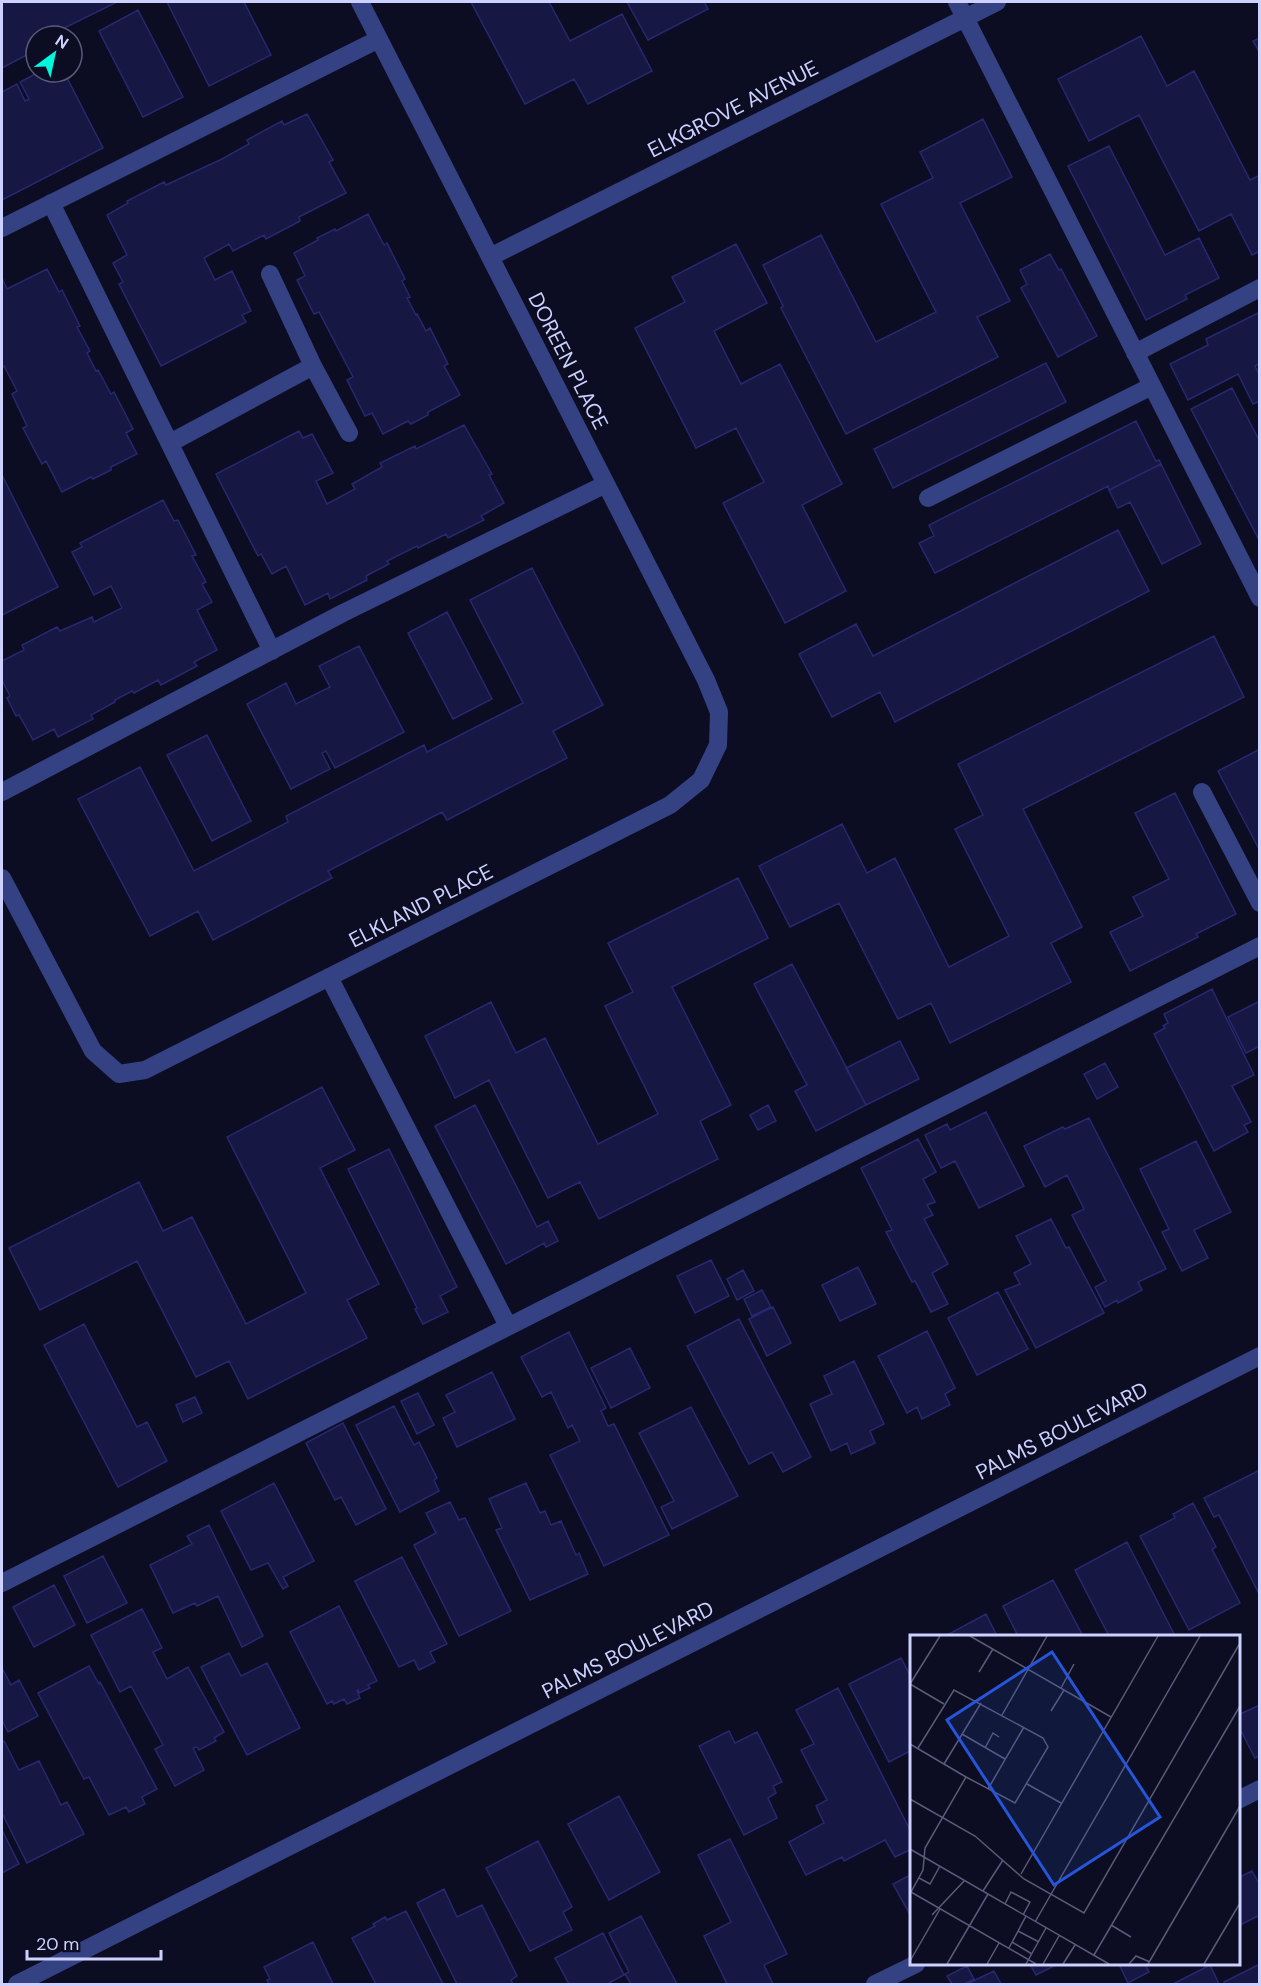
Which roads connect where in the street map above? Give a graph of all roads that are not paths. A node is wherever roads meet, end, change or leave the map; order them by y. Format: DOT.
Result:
graph roads {
  1 [pos="360,2"];
  2 [pos="997,2"];
  3 [pos="961,10"];
  4 [pos="379,39"];
  5 [pos="51,203"];
  6 [pos="2,228"];
  7 [pos="490,257"];
  8 [pos="270,274"];
  9 [pos="1260,288"];
  10 [pos="1135,353"];
  11 [pos="313,366"];
  12 [pos="1152,386"];
  13 [pos="349,433"];
  14 [pos="170,443"];
  15 [pos="606,484"];
  16 [pos="928,498"];
  17 [pos="1260,598"];
  18 [pos="272,651"];
  19 [pos="718,746"];
  20 [pos="2,792"];
  21 [pos="1202,792"];
  22 [pos="2,878"];
  23 [pos="1260,903"];
  24 [pos="1260,946"];
  25 [pos="329,977"];
  26 [pos="508,1326"];
  27 [pos="1260,1356"];
  28 [pos="2,1583"];
  29 [pos="1260,1789"];
  30 [pos="1240,1799"];
  31 [pos="914,1965"];
  32 [pos="17,1984"];
  33 [pos="875,1984"];
  1 -- 4 [label="street, DOREEN PLACE"];
  2 -- 3 [label="street, ELKGROVE AVENUE"];
  3 -- 7 [label="street, ELKGROVE AVENUE"];
  3 -- 10 [label="street"];
  4 -- 5 [label="street"];
  4 -- 7 [label="street, DOREEN PLACE"];
  5 -- 6 [label="street"];
  5 -- 14 [label="street"];
  7 -- 15 [label="street, DOREEN PLACE"];
  8 -- 11 [label="street"];
  9 -- 10 [label="street"];
  10 -- 12 [label="street"];
  11 -- 13 [label="street"];
  11 -- 14 [label="street"];
  12 -- 16 [label="street"];
  12 -- 17 [label="street"];
  14 -- 18 [label="street"];
  15 -- 18 [label="street"];
  15 -- 19 [label="street, DOREEN PLACE"];
  18 -- 20 [label="street"];
  19 -- 25 [label="street, ELKLAND PLACE"];
  21 -- 23 [label="street"];
  22 -- 25 [label="street, ELKLAND PLACE"];
  24 -- 26 [label="street"];
  25 -- 26 [label="street"];
  26 -- 28 [label="street"];
  27 -- 32 [label="street, PALMS BOULEVARD"];
  29 -- 30 [label="street"];
  31 -- 33 [label="street"];
}
